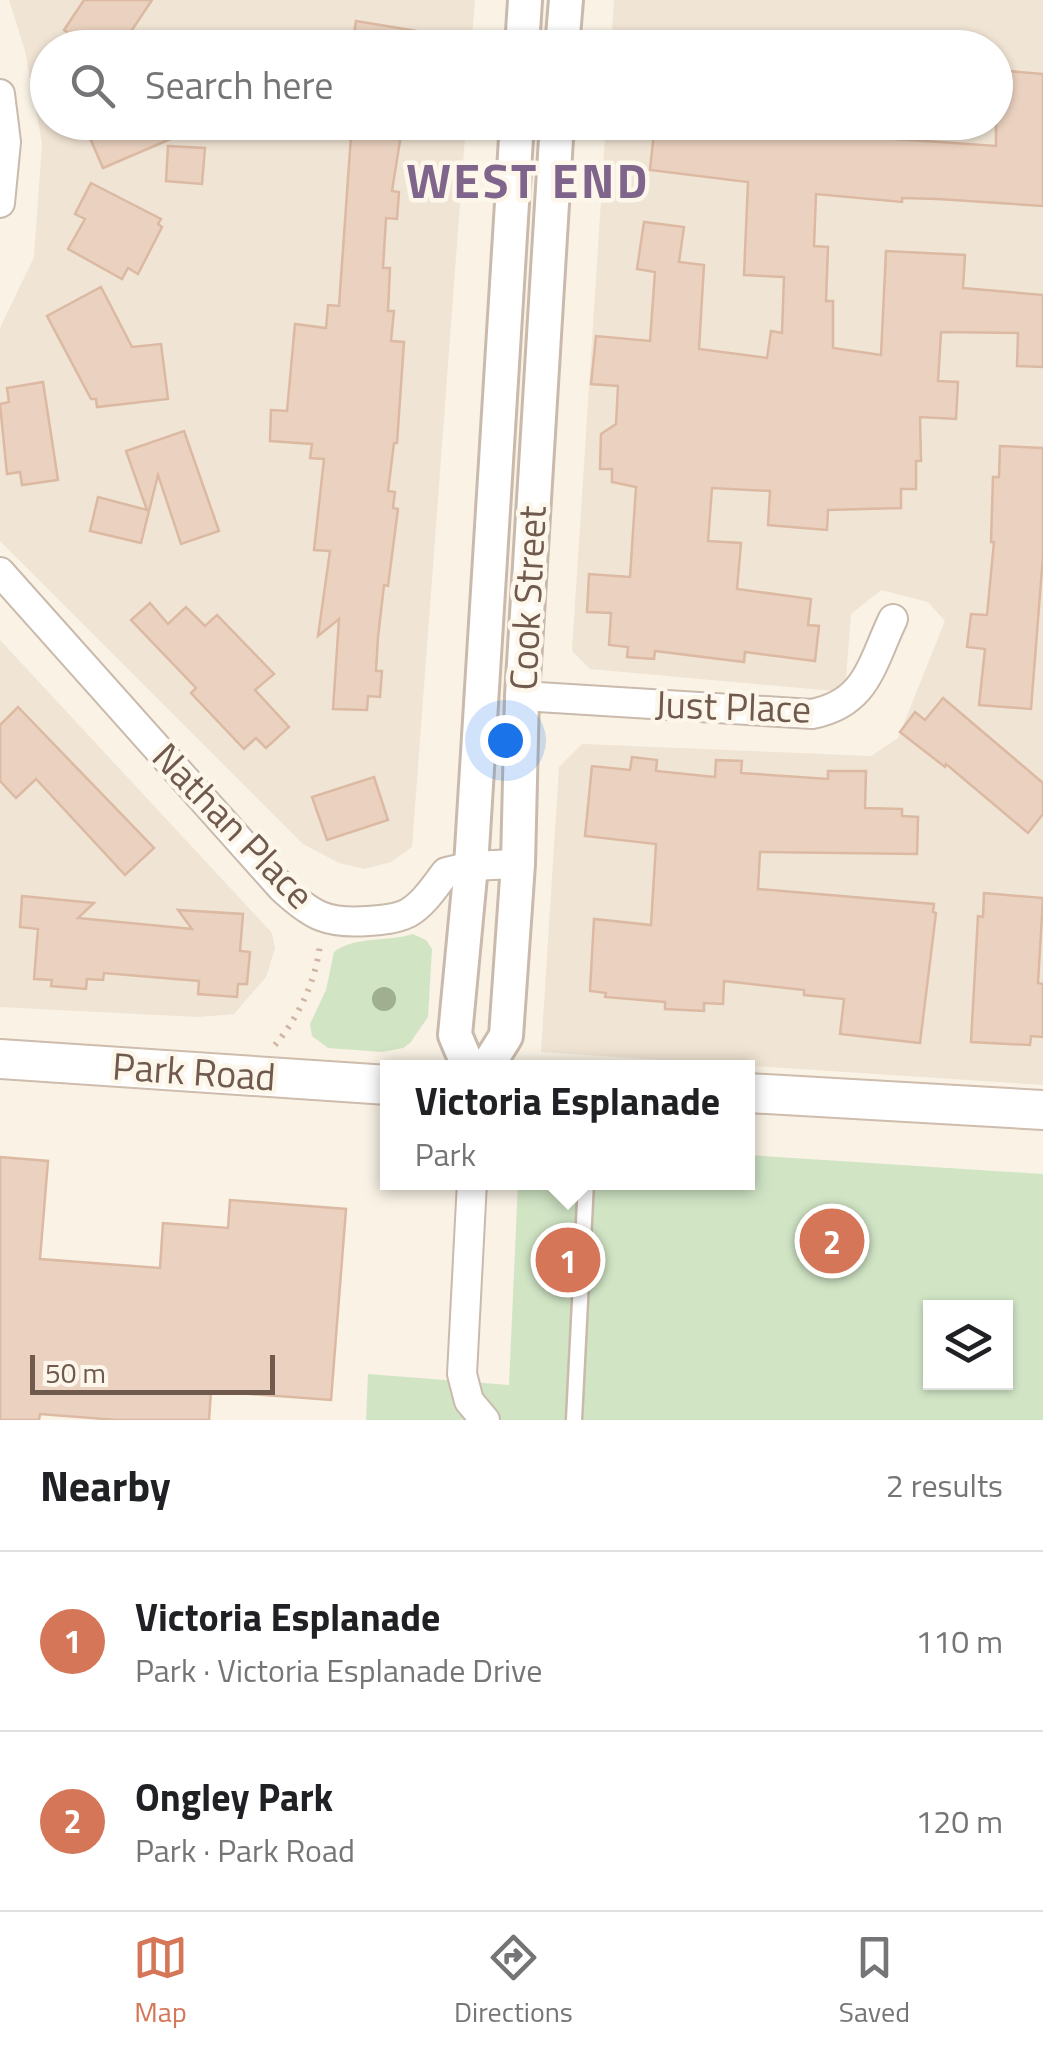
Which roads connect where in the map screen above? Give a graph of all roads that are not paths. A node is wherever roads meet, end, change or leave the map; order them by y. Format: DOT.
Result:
graph roads {
  1 [pos="525,0"];
  2 [pos="566,0"];
  3 [pos="523,30"];
  4 [pos="564,30"];
  5 [pos="0,94"];
  6 [pos="517,140"];
  7 [pos="557,140"];
  8 [pos="512,200"];
  9 [pos="552,201"];
  10 [pos="0,202"];
  11 [pos="0,572"];
  12 [pos="892,619"];
  13 [pos="522,696"];
  14 [pos="518,864"];
  15 [pos="472,866"];
  16 [pos="0,1059"];
  17 [pos="466,1060"];
  18 [pos="491,1060"];
  19 [pos="380,1084"];
  20 [pos="755,1093"];
  21 [pos="1043,1110"];
  22 [pos="472,1190"];
  23 [pos="586,1190"];
  24 [pos="485,1420"];
  25 [pos="574,1420"];
  1 -- 3 [label="street"];
  2 -- 4 [label="street"];
  5 -- 10 [label="street"];
  6 -- 8 [label="street, Cook Street"];
  7 -- 9 [label="street, Cook Street"];
  8 -- 9 [label="street"];
  8 -- 15 [label="street, Cook Street"];
  9 -- 13 [label="street, Cook Street"];
  11 -- 15 [label="street, Nathan Place"];
  12 -- 13 [label="street, Just Place"];
  13 -- 14 [label="street, Cook Street"];
  14 -- 15 [label="street, Nathan Place"];
  14 -- 18 [label="street, Cook Street"];
  15 -- 17 [label="street, Cook Street"];
  16 -- 19 [label="main road, Park Road"];
  20 -- 21 [label="main road"];
  22 -- 24 [label="street"];
  23 -- 25 [label="lane"];
}
